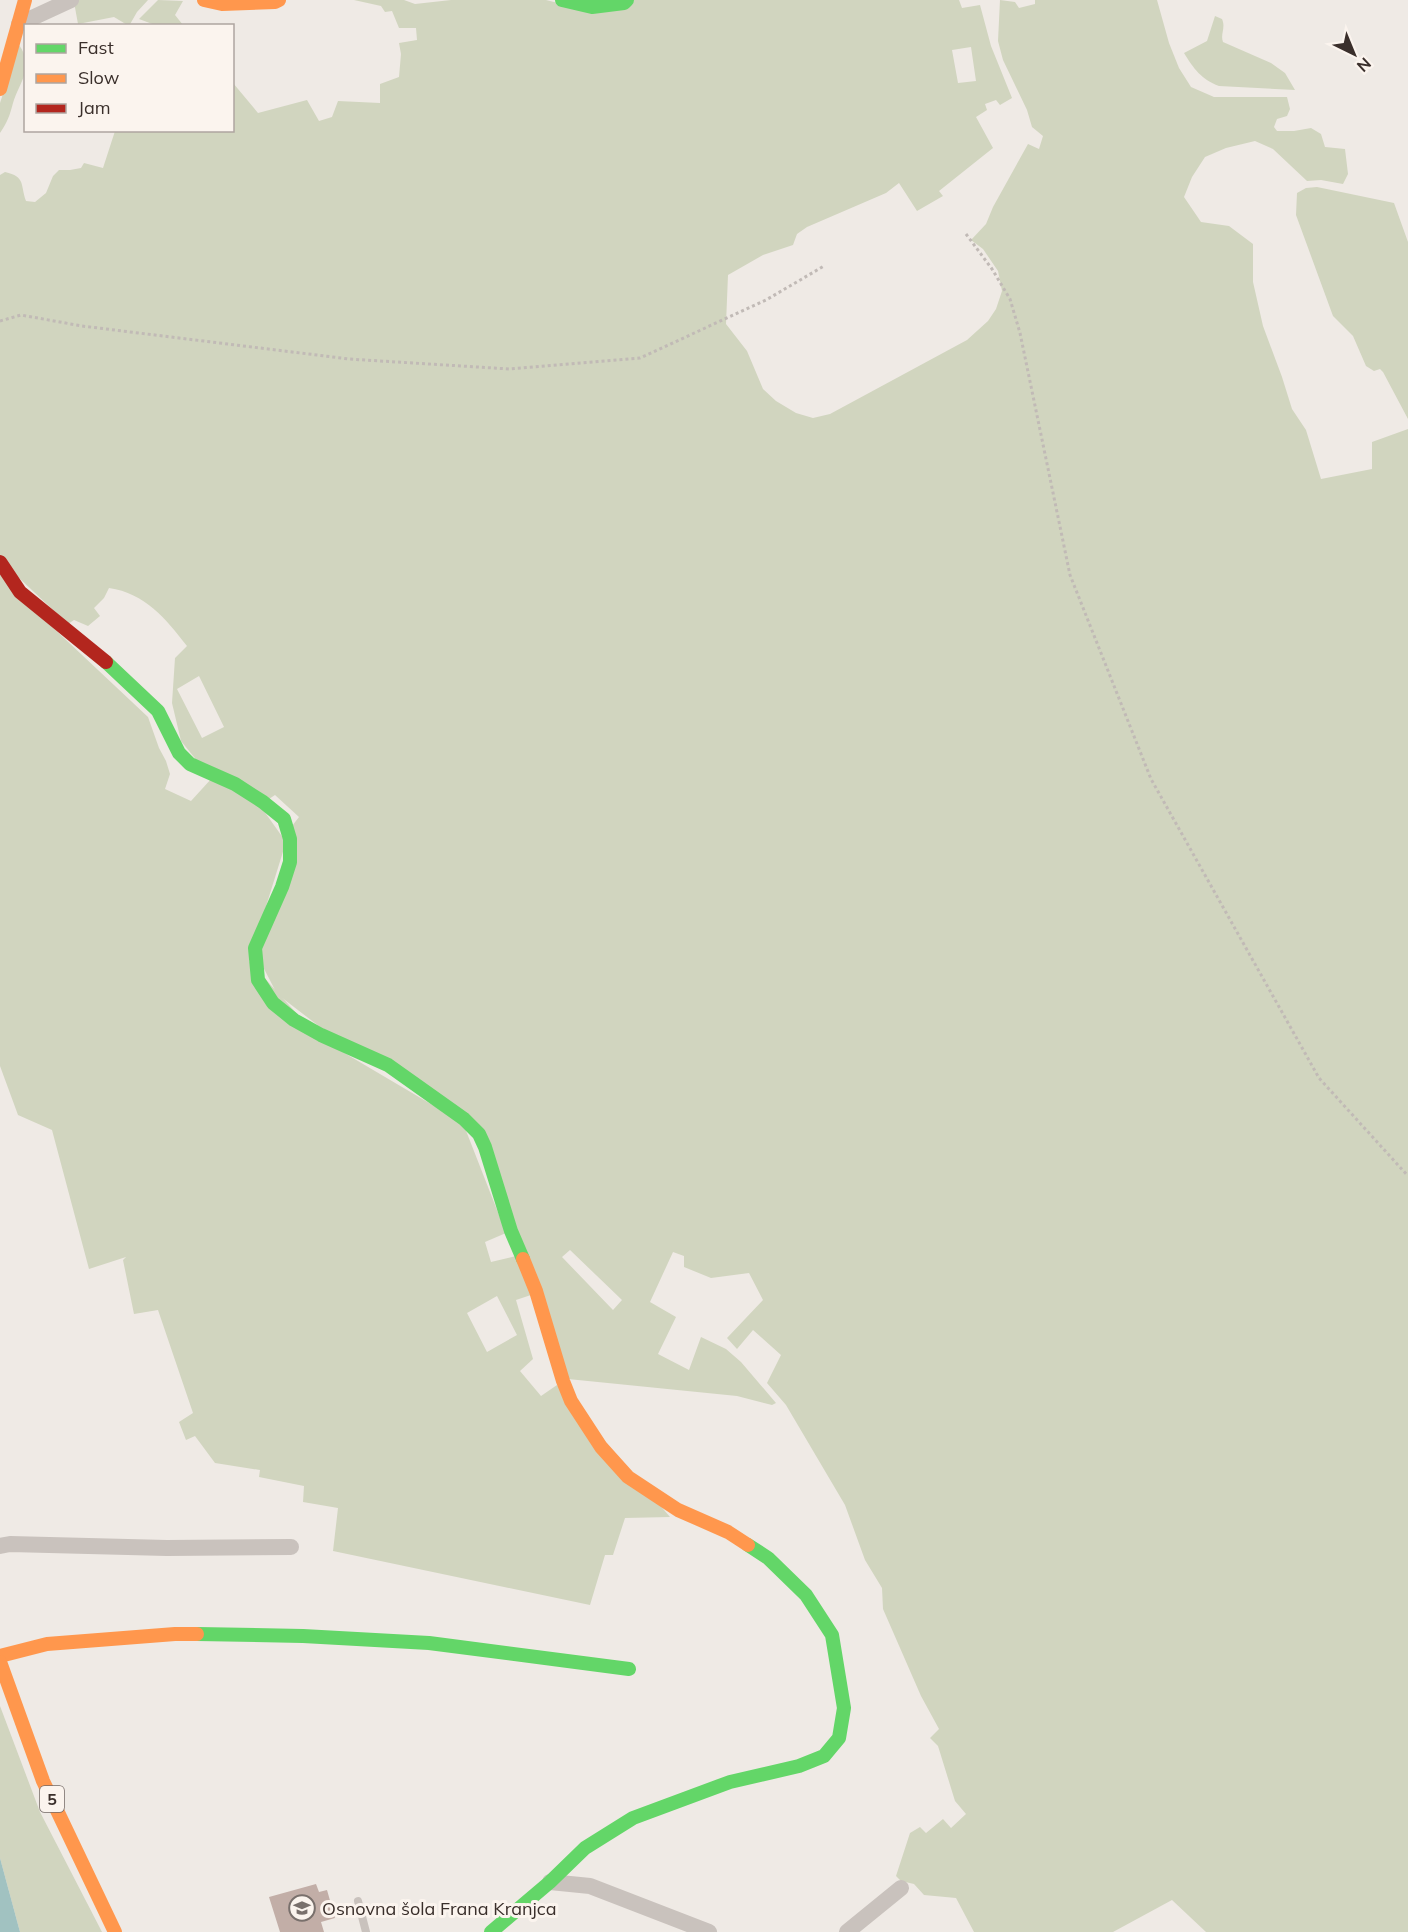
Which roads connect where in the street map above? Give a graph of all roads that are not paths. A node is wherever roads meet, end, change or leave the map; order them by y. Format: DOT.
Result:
graph roads {
  1 [pos="25,0"];
  2 [pos="71,0"];
  3 [pos="204,0"];
  4 [pos="279,0"];
  5 [pos="562,0"];
  6 [pos="627,0"];
  7 [pos="19,24"];
  8 [pos="0,89"];
  9 [pos="0,562"];
  10 [pos="0,1546"];
  11 [pos="291,1547"];
  12 [pos="0,1656"];
  13 [pos="0,1662"];
  14 [pos="629,1669"];
  15 [pos="550,1882"];
  16 [pos="901,1888"];
  17 [pos="358,1900"];
  18 [pos="702,1931"];
  19 [pos="115,1932"];
  20 [pos="366,1932"];
  21 [pos="491,1932"];
  22 [pos="847,1932"];
  1 -- 7 [label="street"];
  2 -- 7 [label="street"];
  3 -- 4 [label="street"];
  5 -- 6 [label="street"];
  7 -- 8 [label="street"];
  9 -- 15 [label="street"];
  10 -- 11 [label="street"];
  12 -- 14 [label="street"];
  13 -- 19 [label="street, 5"];
  15 -- 18 [label="street"];
  15 -- 21 [label="street"];
  16 -- 22 [label="street"];
  17 -- 20 [label="lane"];
}
